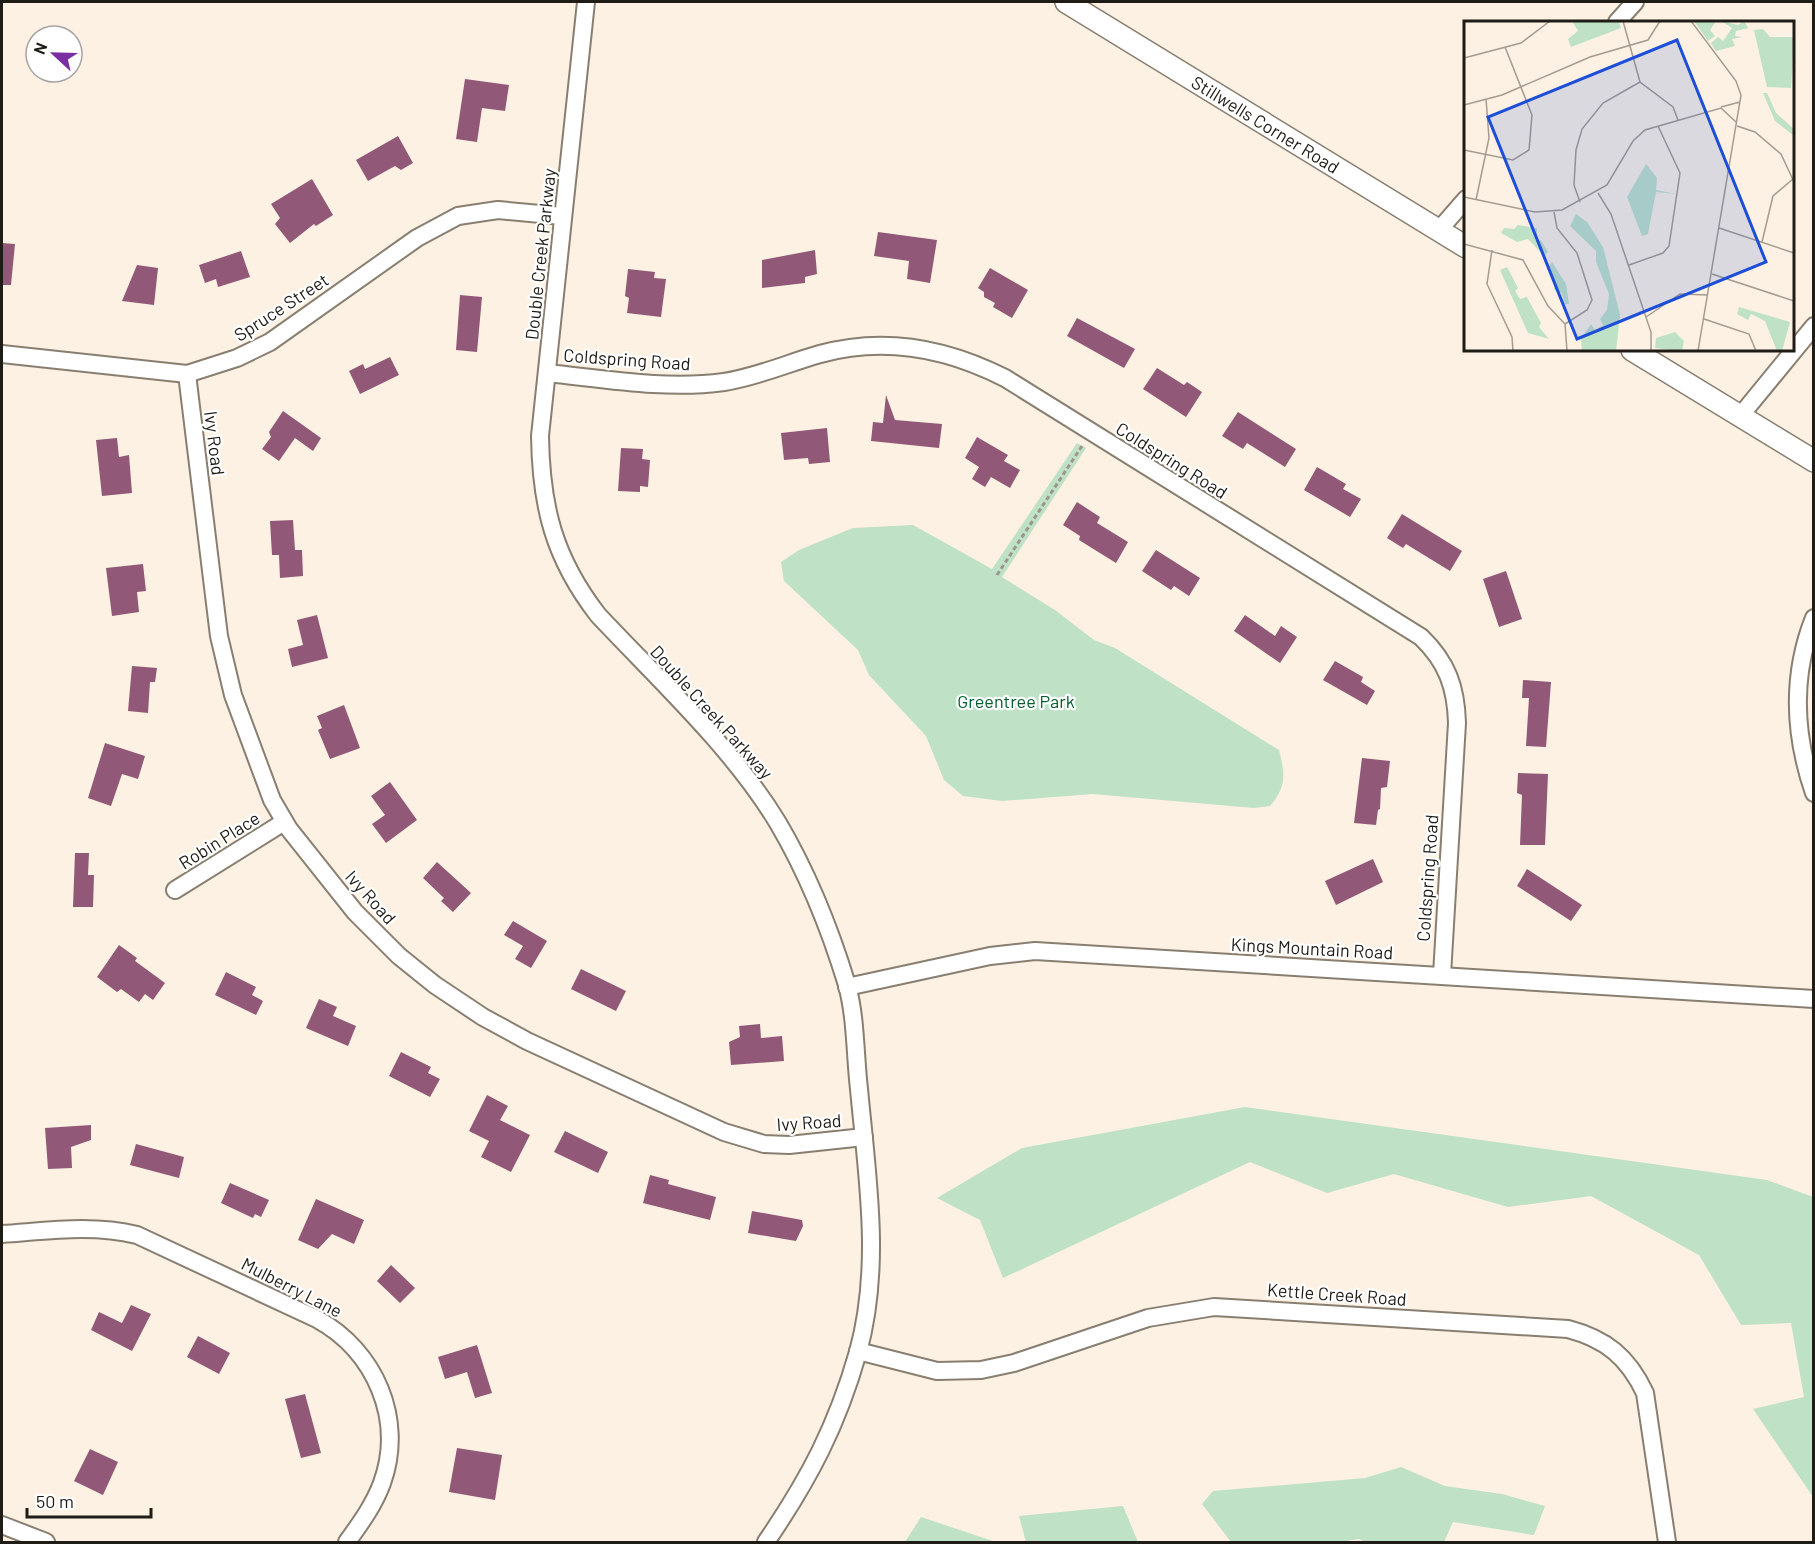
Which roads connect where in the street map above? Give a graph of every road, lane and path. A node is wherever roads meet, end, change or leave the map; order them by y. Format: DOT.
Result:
graph roads {
  1 [pos="586,2"];
  2 [pos="1066,2"];
  3 [pos="1635,2"];
  4 [pos="1618,21"];
  5 [pos="1464,201"];
  6 [pos="562,216"];
  7 [pos="1439,230"];
  8 [pos="1464,246"];
  9 [pos="1814,326"];
  10 [pos="1794,350"];
  11 [pos="1634,351"];
  12 [pos="1793,351"];
  13 [pos="2,354"];
  14 [pos="547,373"];
  15 [pos="187,374"];
  16 [pos="1741,415"];
  17 [pos="1082,446"];
  18 [pos="1814,461"];
  19 [pos="997,575"];
  20 [pos="1814,618"];
  21 [pos="1814,793"];
  22 [pos="284,822"];
  23 [pos="175,890"];
  24 [pos="1442,975"];
  25 [pos="847,987"];
  26 [pos="1814,999"];
  27 [pos="864,1137"];
  28 [pos="2,1234"];
  29 [pos="858,1351"];
  30 [pos="2,1525"];
  31 [pos="46,1542"];
  32 [pos="347,1542"];
  33 [pos="766,1542"];
  34 [pos="1667,1542"];
  1 -- 6 [label="street, Double Creek Parkway"];
  2 -- 7 [label="street, Stillwells Corner Road"];
  3 -- 4 [label="street"];
  5 -- 7 [label="street"];
  6 -- 14 [label="street, Double Creek Parkway"];
  6 -- 15 [label="street, Spruce Street"];
  7 -- 8 [label="street, Stillwells Corner Road"];
  9 -- 10 [label="street"];
  11 -- 16 [label="street"];
  12 -- 16 [label="street"];
  13 -- 15 [label="street, Spruce Street"];
  14 -- 24 [label="street, Coldspring Road"];
  14 -- 25 [label="street, Double Creek Parkway"];
  15 -- 22 [label="street, Ivy Road"];
  16 -- 18 [label="street"];
  17 -- 19 [label="path"];
  20 -- 21 [label="street"];
  22 -- 23 [label="street, Robin Place"];
  22 -- 27 [label="street, Ivy Road"];
  24 -- 25 [label="street, Kings Mountain Road"];
  24 -- 26 [label="street, Kings Mountain Road"];
  25 -- 27 [label="street, Double Creek Parkway"];
  27 -- 29 [label="street, Double Creek Parkway"];
  28 -- 32 [label="street, Mulberry Lane"];
  29 -- 33 [label="street, Double Creek Parkway"];
  29 -- 34 [label="street, Kettle Creek Road"];
  30 -- 31 [label="street"];
}
